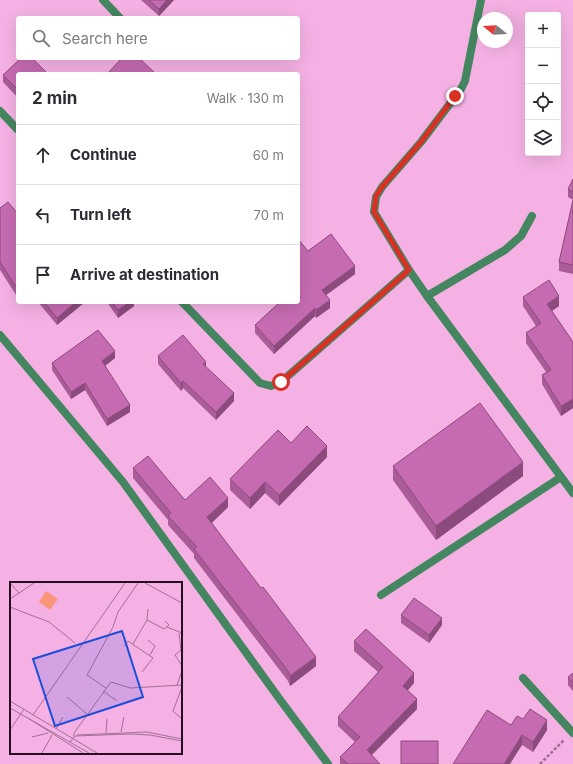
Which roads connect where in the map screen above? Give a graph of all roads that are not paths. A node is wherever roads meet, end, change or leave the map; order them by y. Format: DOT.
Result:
graph roads {
  1 [pos="104,0"];
  2 [pos="481,0"];
  3 [pos="118,16"];
  4 [pos="0,111"];
  5 [pos="16,128"];
  6 [pos="532,216"];
  7 [pos="409,270"];
  8 [pos="427,296"];
  9 [pos="184,304"];
  10 [pos="0,335"];
  11 [pos="561,477"];
  12 [pos="573,493"];
  13 [pos="381,595"];
  14 [pos="523,678"];
  15 [pos="573,732"];
  16 [pos="328,764"];
  1 -- 3 [label="street"];
  2 -- 7 [label="street"];
  4 -- 5 [label="street"];
  6 -- 8 [label="street"];
  7 -- 8 [label="street"];
  7 -- 9 [label="street"];
  8 -- 11 [label="street"];
  10 -- 16 [label="street"];
  11 -- 12 [label="street"];
  11 -- 13 [label="street"];
  14 -- 15 [label="street"];
}
